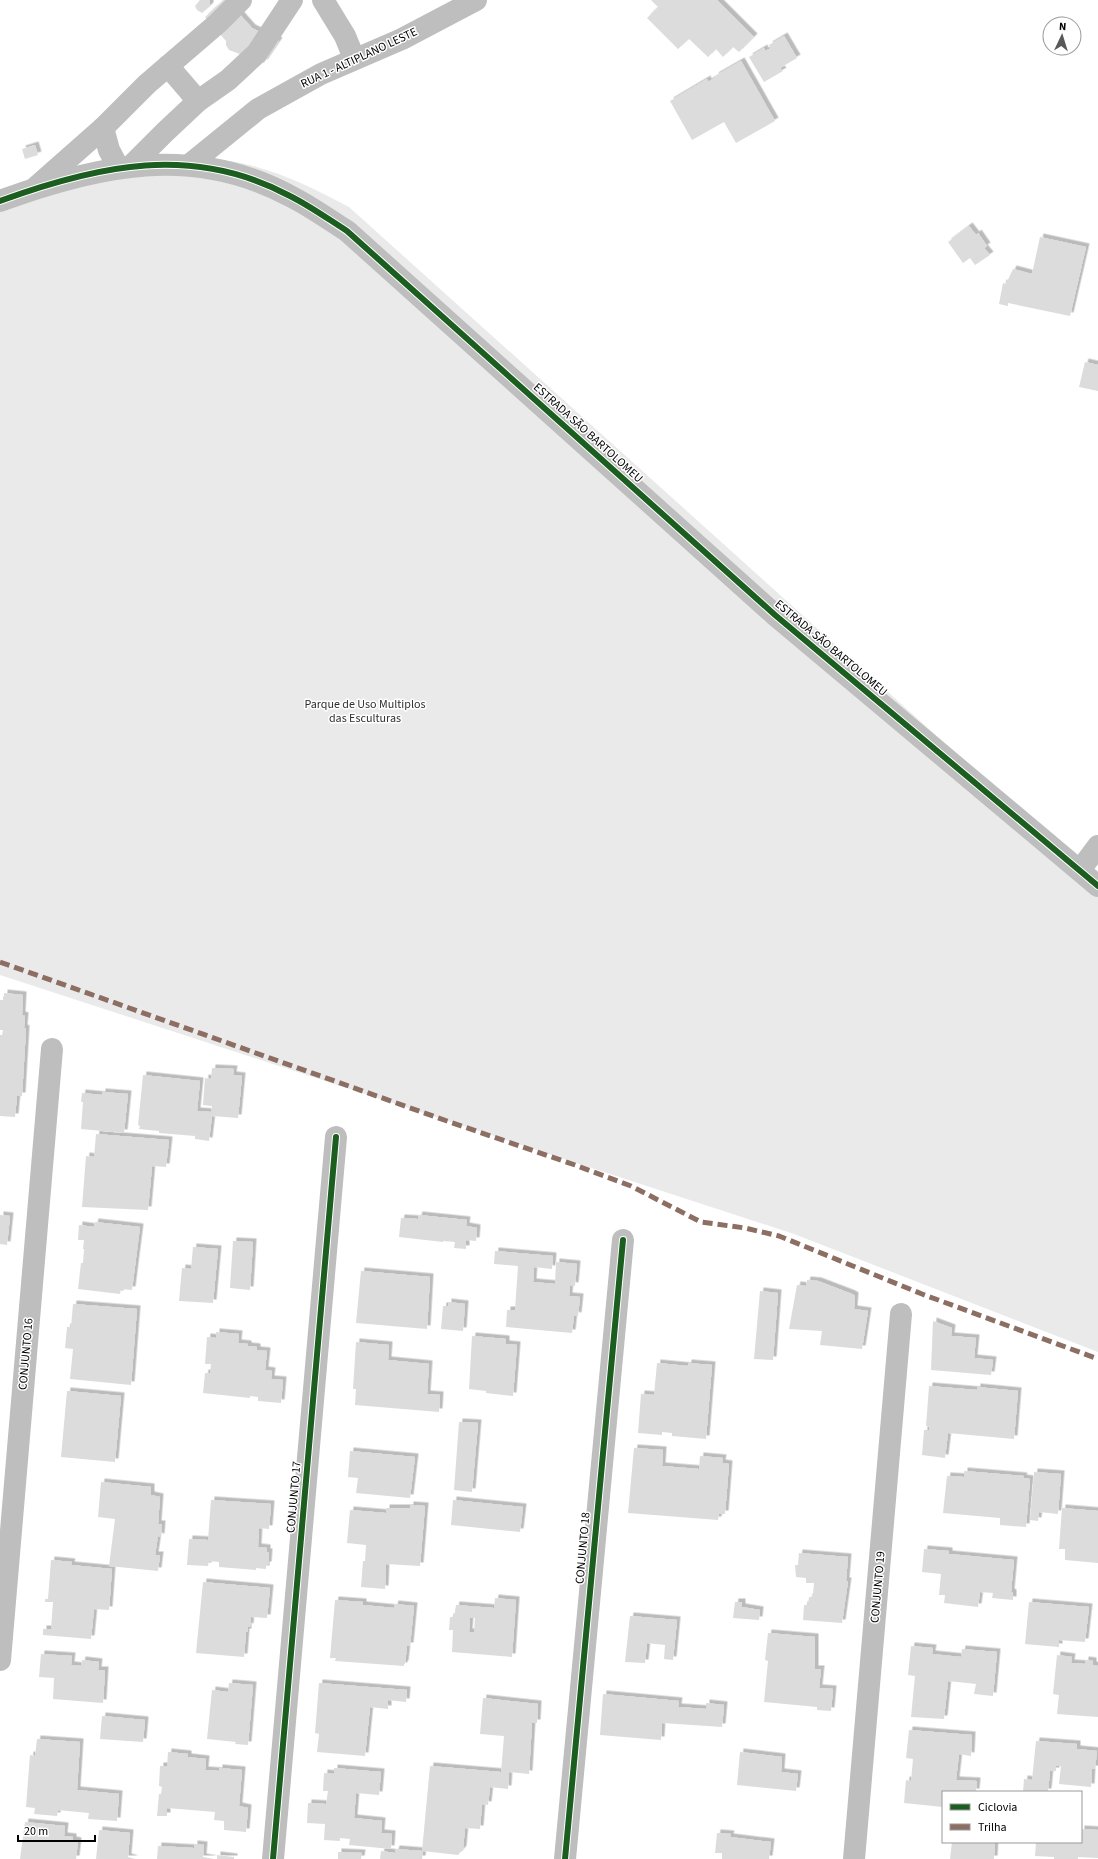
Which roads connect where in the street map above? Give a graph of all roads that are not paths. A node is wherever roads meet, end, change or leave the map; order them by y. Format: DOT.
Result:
graph roads {
  1 [pos="241,0"];
  2 [pos="292,0"];
  3 [pos="324,0"];
  4 [pos="476,0"];
  5 [pos="354,58"];
  6 [pos="168,66"];
  7 [pos="198,101"];
  8 [pos="103,128"];
  9 [pos="189,165"];
  10 [pos="125,166"];
  11 [pos="35,188"];
  12 [pos="0,201"];
  13 [pos="1098,846"];
  14 [pos="1080,870"];
  15 [pos="1098,886"];
  16 [pos="52,1049"];
  17 [pos="336,1137"];
  18 [pos="623,1240"];
  19 [pos="901,1314"];
  20 [pos="0,1660"];
  21 [pos="274,1859"];
  22 [pos="565,1859"];
  23 [pos="854,1859"];
  1 -- 6 [label="street"];
  2 -- 7 [label="street"];
  3 -- 5 [label="street"];
  4 -- 5 [label="street, RUA 1 - ALTIPLANO LESTE"];
  5 -- 9 [label="street, RUA 1 - ALTIPLANO LESTE"];
  6 -- 7 [label="street"];
  6 -- 8 [label="street"];
  7 -- 10 [label="street"];
  8 -- 10 [label="street"];
  8 -- 11 [label="street"];
  9 -- 10 [label="street, ESTRADA SÃO BARTOLOMEU"];
  9 -- 14 [label="street, ESTRADA SÃO BARTOLOMEU"];
  10 -- 11 [label="street, ESTRADA SÃO BARTOLOMEU"];
  11 -- 12 [label="street, ESTRADA SÃO BARTOLOMEU"];
  13 -- 14 [label="street"];
  14 -- 15 [label="street, ESTRADA SÃO BARTOLOMEU"];
  16 -- 20 [label="street, CONJUNTO 16"];
  17 -- 21 [label="street, CONJUNTO 17"];
  18 -- 22 [label="street, CONJUNTO 18"];
  19 -- 23 [label="street, CONJUNTO 19"];
}
